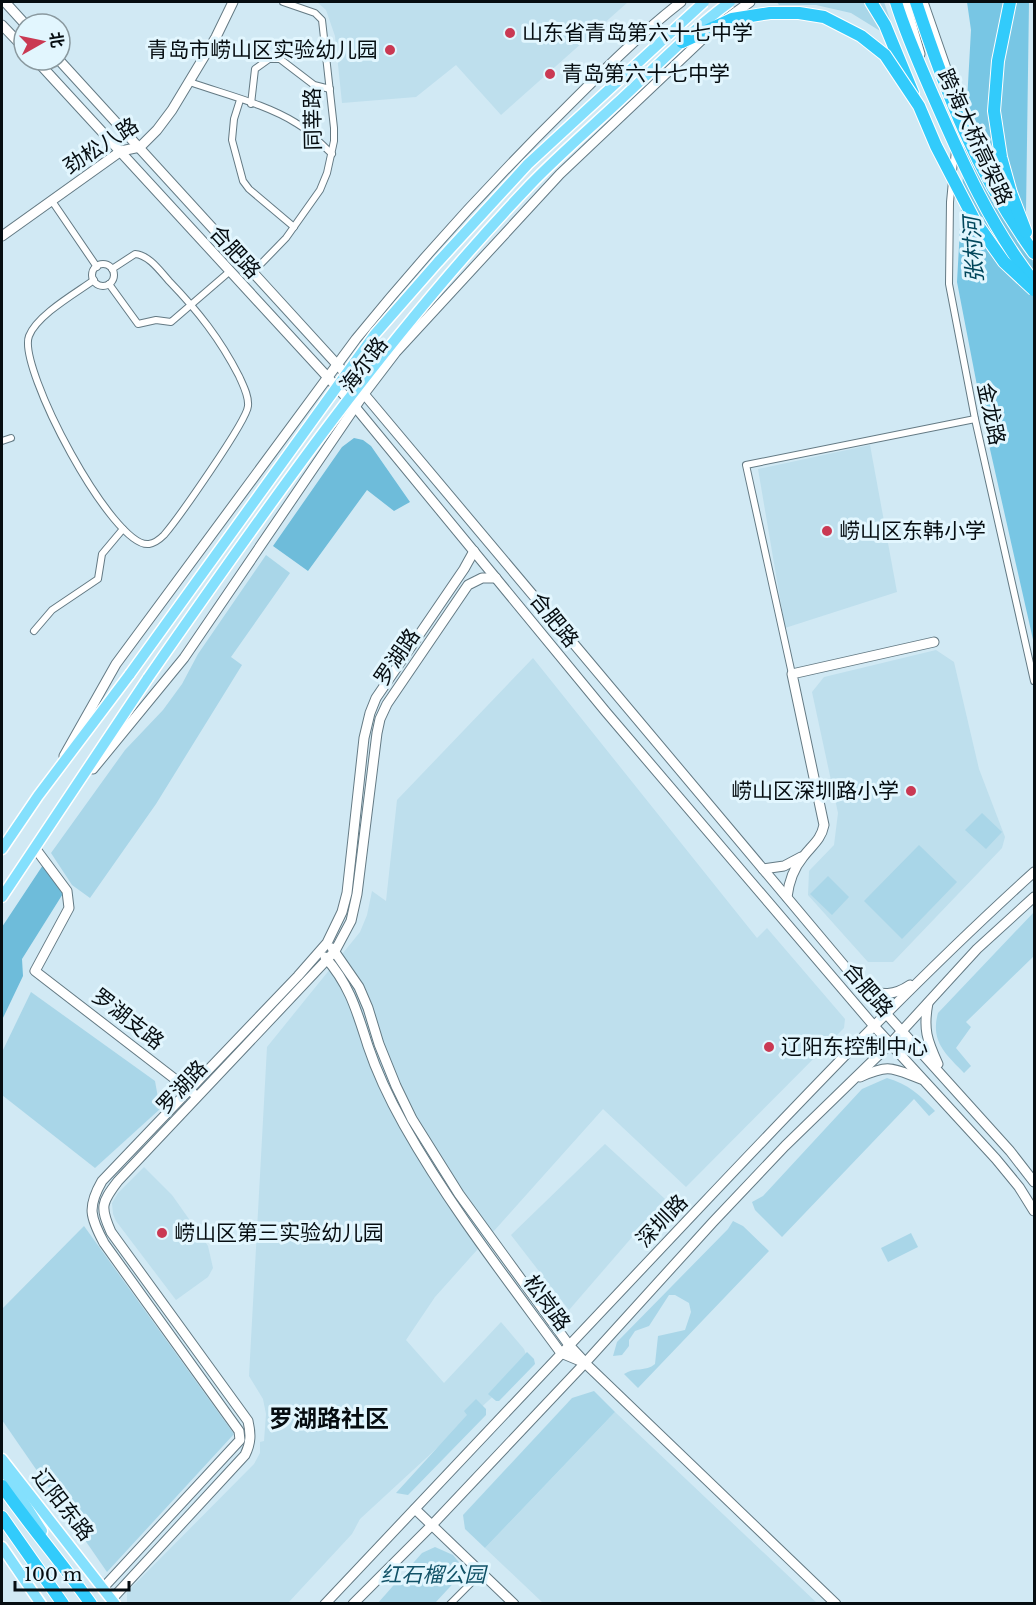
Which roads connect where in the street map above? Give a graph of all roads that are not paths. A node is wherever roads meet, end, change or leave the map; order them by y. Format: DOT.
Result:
graph roads {
  1 [pos="233,2"];
  2 [pos="283,2"];
  3 [pos="681,2"];
  4 [pos="704,2"];
  5 [pos="730,2"];
  6 [pos="750,2"];
  7 [pos="871,2"];
  8 [pos="896,2"];
  9 [pos="905,2"];
  10 [pos="916,2"];
  11 [pos="923,2"];
  12 [pos="1010,2"];
  13 [pos="682,42"];
  14 [pos="47,72"];
  15 [pos="70,72"];
  16 [pos="190,82"];
  17 [pos="330,89"];
  18 [pos="240,100"];
  19 [pos="251,104"];
  20 [pos="919,106"];
  21 [pos="140,147"];
  22 [pos="955,150"];
  23 [pos="121,151"];
  24 [pos="332,154"];
  25 [pos="52,201"];
  26 [pos="294,227"];
  27 [pos="2,236"];
  28 [pos="1035,246"];
  29 [pos="1035,253"];
  30 [pos="97,267"];
  31 [pos="112,269"];
  32 [pos="229,272"];
  33 [pos="253,272"];
  34 [pos="94,280"];
  35 [pos="1035,282"];
  36 [pos="109,284"];
  37 [pos="1034,293"];
  38 [pos="191,304"];
  39 [pos="338,363"];
  40 [pos="328,378"];
  41 [pos="364,394"];
  42 [pos="356,408"];
  43 [pos="975,418"];
  44 [pos="11,438"];
  45 [pos="2,441"];
  46 [pos="123,529"];
  47 [pos="474,551"];
  48 [pos="496,578"];
  49 [pos="34,631"];
  50 [pos="934,642"];
  51 [pos="792,674"];
  52 [pos="1035,681"];
  53 [pos="49,781"];
  54 [pos="66,801"];
  55 [pos="35,848"];
  56 [pos="2,849"];
  57 [pos="803,856"];
  58 [pos="763,869"];
  59 [pos="1035,872"];
  60 [pos="787,897"];
  61 [pos="1035,897"];
  62 [pos="2,898"];
  63 [pos="327,943"];
  64 [pos="335,951"];
  65 [pos="320,952"];
  66 [pos="327,959"];
  67 [pos="925,976"];
  68 [pos="863,988"];
  69 [pos="928,1002"];
  70 [pos="886,1013"];
  71 [pos="874,1026"];
  72 [pos="902,1030"];
  73 [pos="891,1043"];
  74 [pos="940,1072"];
  75 [pos="854,1079"];
  76 [pos="923,1080"];
  77 [pos="189,1090"];
  78 [pos="198,1097"];
  79 [pos="1035,1182"];
  80 [pos="1035,1211"];
  81 [pos="569,1345"];
  82 [pos="561,1353"];
  83 [pos="585,1363"];
  84 [pos="2,1459"];
  85 [pos="2,1467"];
  86 [pos="2,1486"];
  87 [pos="415,1509"];
  88 [pos="2,1517"];
  89 [pos="2,1525"];
  90 [pos="432,1525"];
  91 [pos="18,1542"];
  92 [pos="2,1547"];
  93 [pos="56,1554"];
  94 [pos="482,1572"];
  95 [pos="103,1587"];
  96 [pos="114,1601"];
  97 [pos="40,1604"];
  98 [pos="63,1604"];
  99 [pos="91,1604"];
  100 [pos="325,1604"];
  101 [pos="353,1604"];
  102 [pos="450,1604"];
  103 [pos="514,1604"];
  104 [pos="836,1604"];
  1 -- 16 [label="street, 劲松八路"];
  2 -- 17 [label="street, 同莘路"];
  3 -- 39 [label="street, 海尔路"];
  4 -- 53 [label="main road, 海尔路, bridge"];
  5 -- 13 [label="main road, 海尔路, bridge"];
  6 -- 41 [label="street, 海尔路"];
  7 -- 20 [label="highway, bridge"];
  8 -- 35 [label="highway, 跨海大桥高架路, bridge"];
  9 -- 22 [label="street"];
  10 -- 29 [label="highway, 跨海大桥高架路"];
  11 -- 28 [label="street"];
  12 -- 28 [label="highway"];
  13 -- 20 [label="highway, bridge"];
  13 -- 54 [label="main road, 海尔路, bridge"];
  14 -- 23 [label="street, 合肥路"];
  15 -- 21 [label="street, 合肥路"];
  16 -- 18 [label="street"];
  16 -- 21 [label="street, 劲松八路"];
  17 -- 19 [label="street"];
  17 -- 24 [label="street, 同莘路"];
  18 -- 19 [label="street"];
  18 -- 26 [label="street"];
  19 -- 24 [label="street"];
  20 -- 37 [label="highway, bridge"];
  21 -- 23 [label="street, 劲松八路"];
  21 -- 33 [label="street, 合肥路"];
  22 -- 37 [label="street, bridge"];
  22 -- 43 [label="street, 金龙路"];
  23 -- 25 [label="street, 劲松八路"];
  23 -- 32 [label="street, 合肥路"];
  24 -- 26 [label="street, 同莘路"];
  25 -- 27 [label="street, 劲松八路"];
  25 -- 30 [label="street"];
  26 -- 33 [label="street, 同莘路"];
  30 -- 31 [label="street"];
  30 -- 34 [label="street"];
  31 -- 36 [label="street"];
  31 -- 38 [label="street"];
  32 -- 38 [label="street"];
  32 -- 40 [label="street, 合肥路"];
  33 -- 39 [label="street, 合肥路"];
  34 -- 36 [label="street"];
  34 -- 46 [label="street"];
  36 -- 38 [label="street"];
  38 -- 46 [label="street"];
  39 -- 40 [label="street, 海尔路"];
  39 -- 41 [label="street, 合肥路"];
  40 -- 42 [label="street, 合肥路"];
  40 -- 53 [label="street, 海尔路"];
  41 -- 42 [label="street, 海尔路"];
  41 -- 58 [label="street, 合肥路"];
  42 -- 47 [label="street, 合肥路"];
  42 -- 54 [label="street, 海尔路"];
  43 -- 51 [label="street"];
  43 -- 52 [label="street, 金龙路"];
  44 -- 45 [label="street"];
  46 -- 49 [label="street"];
  47 -- 48 [label="street, 合肥路"];
  47 -- 63 [label="street"];
  48 -- 64 [label="street, 罗湖路"];
  48 -- 71 [label="street, 合肥路"];
  50 -- 51 [label="street"];
  51 -- 57 [label="street"];
  53 -- 56 [label="main road, 海尔路"];
  54 -- 55 [label="main road, 海尔路"];
  55 -- 62 [label="main road, 海尔路"];
  55 -- 77 [label="street, 罗湖支路"];
  57 -- 58 [label="street"];
  57 -- 60 [label="street"];
  58 -- 60 [label="street, 合肥路"];
  59 -- 67 [label="street, 深圳路"];
  60 -- 68 [label="street, 合肥路"];
  61 -- 69 [label="street, 深圳路"];
  63 -- 64 [label="street, 松岗路"];
  63 -- 65 [label="street"];
  64 -- 66 [label="street, 罗湖路"];
  64 -- 81 [label="street, 松岗路"];
  65 -- 66 [label="street, 松岗路"];
  65 -- 77 [label="street"];
  66 -- 78 [label="street, 罗湖路"];
  66 -- 82 [label="street, 松岗路"];
  67 -- 68 [label="street"];
  67 -- 70 [label="street, 深圳路"];
  68 -- 70 [label="street, 合肥路"];
  69 -- 72 [label="street, 深圳路"];
  69 -- 74 [label="street"];
  70 -- 71 [label="street, 深圳路"];
  70 -- 72 [label="street, 合肥路"];
  71 -- 73 [label="street, 合肥路"];
  71 -- 81 [label="street, 深圳路"];
  72 -- 73 [label="street, 深圳路"];
  72 -- 74 [label="street, 合肥路"];
  73 -- 75 [label="street, 深圳路"];
  73 -- 76 [label="street, 合肥路"];
  74 -- 79 [label="street, 合肥路"];
  75 -- 76 [label="street"];
  75 -- 83 [label="street, 深圳路"];
  76 -- 80 [label="street, 合肥路"];
  77 -- 78 [label="street, 罗湖支路"];
  77 -- 95 [label="street"];
  78 -- 96 [label="street, 罗湖路"];
  81 -- 82 [label="street, 深圳路"];
  81 -- 83 [label="street, 松岗路"];
  82 -- 83 [label="street, 松岗路"];
  82 -- 87 [label="street, 深圳路"];
  83 -- 90 [label="street, 深圳路"];
  83 -- 104 [label="street, 松岗路"];
  84 -- 95 [label="main road, 辽阳东路"];
  85 -- 93 [label="main road"];
  86 -- 93 [label="highway, 辽阳东路"];
  87 -- 90 [label="street"];
  87 -- 100 [label="street, 深圳路"];
  88 -- 91 [label="highway"];
  89 -- 91 [label="main road"];
  90 -- 94 [label="street"];
  90 -- 101 [label="street, 深圳路"];
  91 -- 98 [label="highway"];
  92 -- 97 [label="main road"];
  93 -- 99 [label="highway, 辽阳东路"];
  94 -- 102 [label="street"];
  94 -- 103 [label="street"];
  95 -- 96 [label="main road, 辽阳东路"];
}
